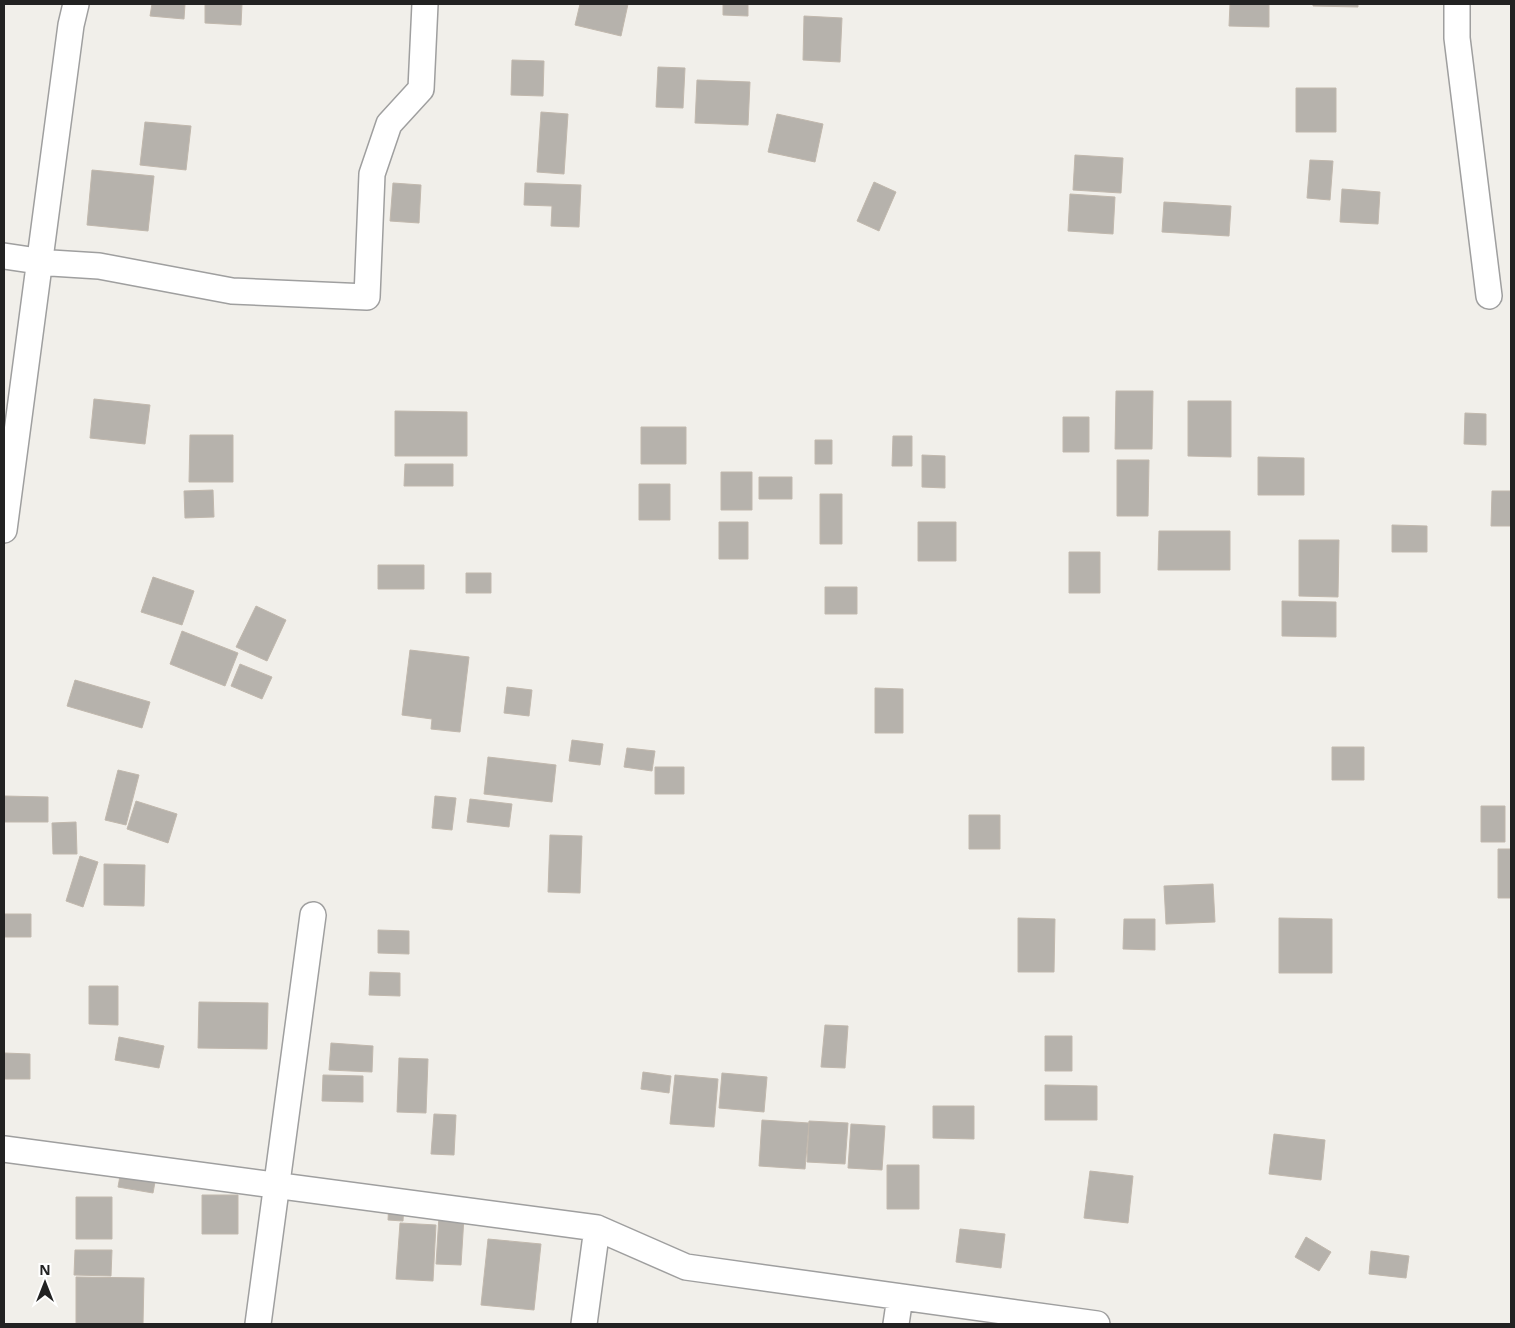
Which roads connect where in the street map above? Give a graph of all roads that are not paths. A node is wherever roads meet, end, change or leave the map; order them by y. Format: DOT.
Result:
graph roads {
  1 [pos="76,4"];
  2 [pos="425,4"];
  3 [pos="1457,4"];
  4 [pos="4,256"];
  5 [pos="38,261"];
  6 [pos="1489,296"];
  7 [pos="4,530"];
  8 [pos="313,915"];
  9 [pos="4,1149"];
  10 [pos="278,1185"];
  11 [pos="597,1228"];
  12 [pos="900,1297"];
  13 [pos="258,1324"];
  14 [pos="584,1324"];
  15 [pos="896,1324"];
  16 [pos="1097,1324"];
  1 -- 5 [label="street"];
  2 -- 5 [label="street"];
  3 -- 6 [label="street"];
  4 -- 5 [label="street"];
  5 -- 7 [label="street"];
  8 -- 10 [label="street"];
  9 -- 10 [label="street"];
  10 -- 11 [label="street"];
  10 -- 13 [label="street"];
  11 -- 12 [label="street"];
  11 -- 14 [label="street"];
  12 -- 15 [label="street"];
  12 -- 16 [label="street"];
}
